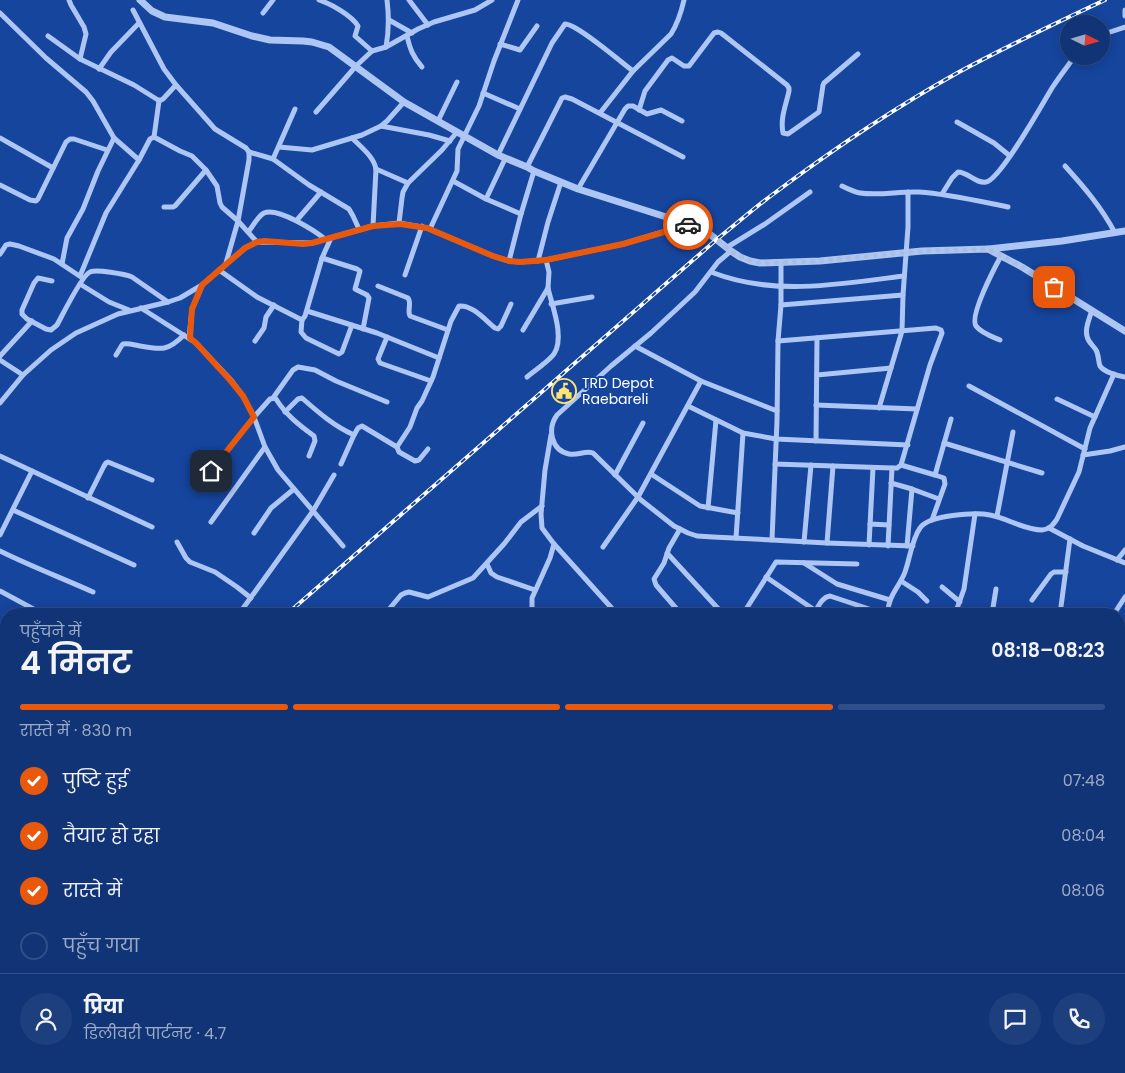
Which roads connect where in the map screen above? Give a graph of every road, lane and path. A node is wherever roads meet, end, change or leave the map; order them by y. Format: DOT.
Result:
graph roads {
  1 [pos="70,0"];
  2 [pos="140,0"];
  3 [pos="273,0"];
  4 [pos="319,0"];
  5 [pos="387,0"];
  6 [pos="409,0"];
  7 [pos="492,0"];
  8 [pos="518,0"];
  9 [pos="684,0"];
  10 [pos="326,1"];
  11 [pos="132,10"];
  12 [pos="1125,10"];
  13 [pos="263,13"];
  14 [pos="0,14"];
  15 [pos="1125,16"];
  16 [pos="389,20"];
  17 [pos="139,23"];
  18 [pos="428,25"];
  19 [pos="537,26"];
  20 [pos="1125,27"];
  21 [pos="1110,32"];
  22 [pos="412,33"];
  23 [pos="48,36"];
  24 [pos="407,36"];
  25 [pos="500,44"];
  26 [pos="386,47"];
  27 [pos="372,52"];
  28 [pos="858,54"];
  29 [pos="80,58"];
  30 [pos="1069,65"];
  31 [pos="356,66"];
  32 [pos="422,67"];
  33 [pos="99,69"];
  34 [pos="633,71"];
  35 [pos="457,82"];
  36 [pos="176,85"];
  37 [pos="483,93"];
  38 [pos="159,101"];
  39 [pos="404,102"];
  40 [pos="295,109"];
  41 [pos="520,109"];
  42 [pos="639,110"];
  43 [pos="316,112"];
  44 [pos="600,113"];
  45 [pos="438,121"];
  46 [pos="682,121"];
  47 [pos="958,122"];
  48 [pos="617,124"];
  49 [pos="381,126"];
  50 [pos="461,134"];
  51 [pos="154,137"];
  52 [pos="0,138"];
  53 [pos="114,138"];
  54 [pos="352,138"];
  55 [pos="450,141"];
  56 [pos="279,147"];
  57 [pos="107,150"];
  58 [pos="249,152"];
  59 [pos="498,155"];
  60 [pos="1010,156"];
  61 [pos="506,158"];
  62 [pos="683,158"];
  63 [pos="273,159"];
  64 [pos="139,160"];
  65 [pos="1065,166"];
  66 [pos="53,168"];
  67 [pos="376,169"];
  68 [pos="530,169"];
  69 [pos="206,170"];
  70 [pos="452,181"];
  71 [pos="561,182"];
  72 [pos="408,183"];
  73 [pos="0,185"];
  74 [pos="842,186"];
  75 [pos="578,188"];
  76 [pos="322,192"];
  77 [pos="810,192"];
  78 [pos="908,192"];
  79 [pos="942,194"];
  80 [pos="486,199"];
  81 [pos="1008,207"];
  82 [pos="164,208"];
  83 [pos="521,214"];
  84 [pos="297,220"];
  85 [pos="238,221"];
  86 [pos="400,224"];
  87 [pos="689,224"];
  88 [pos="373,226"];
  89 [pos="422,226"];
  90 [pos="359,229"];
  91 [pos="430,229"];
  92 [pos="248,231"];
  93 [pos="1125,231"];
  94 [pos="1115,233"];
  95 [pos="328,238"];
  96 [pos="257,242"];
  97 [pos="988,249"];
  98 [pos="729,250"];
  99 [pos="906,253"];
  100 [pos="0,254"];
  101 [pos="1001,256"];
  102 [pos="322,258"];
  103 [pos="546,260"];
  104 [pos="509,261"];
  105 [pos="538,261"];
  106 [pos="226,263"];
  107 [pos="781,263"];
  108 [pos="62,264"];
  109 [pos="219,270"];
  110 [pos="711,272"];
  111 [pos="405,275"];
  112 [pos="904,276"];
  113 [pos="82,277"];
  114 [pos="52,281"];
  115 [pos="80,284"];
  116 [pos="202,285"];
  117 [pos="378,286"];
  118 [pos="781,287"];
  119 [pos="548,288"];
  120 [pos="903,295"];
  121 [pos="592,297"];
  122 [pos="168,302"];
  123 [pos="511,304"];
  124 [pos="551,304"];
  125 [pos="274,305"];
  126 [pos="780,305"];
  127 [pos="141,308"];
  128 [pos="129,310"];
  129 [pos="1092,310"];
  130 [pos="307,311"];
  131 [pos="302,320"];
  132 [pos="32,321"];
  133 [pos="352,325"];
  134 [pos="363,328"];
  135 [pos="448,330"];
  136 [pos="524,330"];
  137 [pos="902,330"];
  138 [pos="1125,331"];
  139 [pos="184,335"];
  140 [pos="387,337"];
  141 [pos="190,338"];
  142 [pos="817,338"];
  143 [pos="1000,340"];
  144 [pos="255,341"];
  145 [pos="778,341"];
  146 [pos="635,346"];
  147 [pos="0,356"];
  148 [pos="116,356"];
  149 [pos="439,358"];
  150 [pos="0,360"];
  151 [pos="891,368"];
  152 [pos="1114,374"];
  153 [pos="24,375"];
  154 [pos="816,375"];
  155 [pos="527,377"];
  156 [pos="1125,377"];
  157 [pos="432,381"];
  158 [pos="702,381"];
  159 [pos="969,386"];
  160 [pos="3,396"];
  161 [pos="273,398"];
  162 [pos="1057,399"];
  163 [pos="387,402"];
  164 [pos="0,403"];
  165 [pos="816,405"];
  166 [pos="688,406"];
  167 [pos="879,408"];
  168 [pos="917,409"];
  169 [pos="285,412"];
  170 [pos="777,412"];
  171 [pos="254,417"];
  172 [pos="1095,417"];
  173 [pos="951,419"];
  174 [pos="716,420"];
  175 [pos="643,423"];
  176 [pos="1013,432"];
  177 [pos="743,433"];
  178 [pos="551,434"];
  179 [pos="354,435"];
  180 [pos="776,439"];
  181 [pos="816,441"];
  182 [pos="944,443"];
  183 [pos="908,445"];
  184 [pos="264,447"];
  185 [pos="397,447"];
  186 [pos="1125,448"];
  187 [pos="428,449"];
  188 [pos="1085,449"];
  189 [pos="1083,455"];
  190 [pos="0,456"];
  191 [pos="309,456"];
  192 [pos="1007,462"];
  193 [pos="341,464"];
  194 [pos="775,464"];
  195 [pos="811,465"];
  196 [pos="833,466"];
  197 [pos="901,466"];
  198 [pos="873,468"];
  199 [pos="892,468"];
  200 [pos="32,471"];
  201 [pos="1042,473"];
  202 [pos="334,474"];
  203 [pos="650,474"];
  204 [pos="615,475"];
  205 [pos="935,475"];
  206 [pos="152,480"];
  207 [pos="891,484"];
  208 [pos="200,485"];
  209 [pos="294,489"];
  210 [pos="912,489"];
  211 [pos="638,497"];
  212 [pos="88,498"];
  213 [pos="939,499"];
  214 [pos="542,506"];
  215 [pos="708,508"];
  216 [pos="13,510"];
  217 [pos="313,512"];
  218 [pos="738,513"];
  219 [pos="975,514"];
  220 [pos="997,516"];
  221 [pos="932,520"];
  222 [pos="211,522"];
  223 [pos="870,524"];
  224 [pos="889,525"];
  225 [pos="152,527"];
  226 [pos="1049,528"];
  227 [pos="680,529"];
  228 [pos="254,533"];
  229 [pos="0,535"];
  230 [pos="736,538"];
  231 [pos="772,540"];
  232 [pos="1070,540"];
  233 [pos="177,542"];
  234 [pos="804,542"];
  235 [pos="827,543"];
  236 [pos="554,544"];
  237 [pos="869,545"];
  238 [pos="343,546"];
  239 [pos="888,546"];
  240 [pos="910,546"];
  241 [pos="604,547"];
  242 [pos="1125,550"];
  243 [pos="0,551"];
  244 [pos="667,553"];
  245 [pos="1117,560"];
  246 [pos="804,563"];
  247 [pos="1125,563"];
  248 [pos="134,564"];
  249 [pos="487,564"];
  250 [pos="856,564"];
  251 [pos="1066,572"];
  252 [pos="766,578"];
  253 [pos="901,581"];
  254 [pos="942,586"];
  255 [pos="996,589"];
  256 [pos="535,590"];
  257 [pos="0,591"];
  258 [pos="93,592"];
  259 [pos="1125,597"];
  260 [pos="251,598"];
  261 [pos="890,600"];
  262 [pos="1032,600"];
  263 [pos="927,601"];
  264 [pos="960,602"];
  265 [pos="716,606"];
  266 [pos="32,608"];
  267 [pos="244,608"];
  268 [pos="390,608"];
  269 [pos="532,608"];
  270 [pos="612,608"];
  271 [pos="676,608"];
  272 [pos="747,608"];
  273 [pos="809,608"];
  274 [pos="817,608"];
  275 [pos="866,608"];
  276 [pos="889,608"];
  277 [pos="958,608"];
  278 [pos="993,608"];
  279 [pos="1061,608"];
  280 [pos="1118,608"];
  1 -- 29 [label="street"];
  2 -- 31 [label="street"];
  3 -- 13 [label="street"];
  4 -- 10 [label="street"];
  5 -- 16 [label="street"];
  6 -- 18 [label="street"];
  7 -- 18 [label="street"];
  8 -- 25 [label="street"];
  9 -- 34 [label="street"];
  10 -- 27 [label="street"];
  11 -- 17 [label="street"];
  12 -- 15 [label="street"];
  14 -- 53 [label="street"];
  16 -- 22 [label="street"];
  16 -- 26 [label="street"];
  17 -- 33 [label="street"];
  17 -- 36 [label="street"];
  18 -- 22 [label="street"];
  19 -- 25 [label="street"];
  20 -- 21 [label="street"];
  22 -- 24 [label="street"];
  23 -- 29 [label="street"];
  24 -- 26 [label="street"];
  24 -- 32 [label="street"];
  25 -- 37 [label="street"];
  26 -- 27 [label="street"];
  27 -- 31 [label="street"];
  28 -- 42 [label="street"];
  29 -- 33 [label="street"];
  30 -- 60 [label="street"];
  31 -- 39 [label="street"];
  31 -- 43 [label="street"];
  33 -- 38 [label="street"];
  34 -- 41 [label="street"];
  34 -- 44 [label="street"];
  35 -- 45 [label="street"];
  36 -- 38 [label="street"];
  36 -- 58 [label="street"];
  37 -- 41 [label="street"];
  37 -- 50 [label="street"];
  38 -- 51 [label="street"];
  39 -- 45 [label="street"];
  39 -- 49 [label="street"];
  40 -- 56 [label="street"];
  41 -- 59 [label="street"];
  42 -- 46 [label="street"];
  42 -- 48 [label="street"];
  44 -- 48 [label="street"];
  44 -- 68 [label="street"];
  45 -- 50 [label="street"];
  47 -- 60 [label="street"];
  48 -- 62 [label="street"];
  48 -- 75 [label="street"];
  49 -- 54 [label="street"];
  49 -- 55 [label="street"];
  50 -- 55 [label="street"];
  50 -- 59 [label="street"];
  50 -- 70 [label="street"];
  51 -- 64 [label="street"];
  51 -- 69 [label="street"];
  52 -- 66 [label="street"];
  53 -- 57 [label="street"];
  53 -- 64 [label="street"];
  54 -- 56 [label="street"];
  54 -- 67 [label="street"];
  55 -- 72 [label="street"];
  56 -- 63 [label="street"];
  57 -- 66 [label="street"];
  57 -- 108 [label="street"];
  58 -- 63 [label="street"];
  58 -- 85 [label="street"];
  59 -- 61 [label="street"];
  60 -- 79 [label="street"];
  61 -- 68 [label="street"];
  61 -- 80 [label="street"];
  63 -- 76 [label="street"];
  64 -- 113 [label="street"];
  65 -- 94 [label="street"];
  66 -- 73 [label="street"];
  67 -- 72 [label="street"];
  67 -- 88 [label="street"];
  68 -- 71 [label="street"];
  68 -- 83 [label="street"];
  69 -- 82 [label="street"];
  69 -- 85 [label="street"];
  70 -- 80 [label="street"];
  70 -- 91 [label="street"];
  71 -- 75 [label="street"];
  71 -- 105 [label="street"];
  72 -- 86 [label="street"];
  74 -- 78 [label="street"];
  75 -- 87 [label="street"];
  76 -- 84 [label="street"];
  76 -- 90 [label="street"];
  77 -- 98 [label="street"];
  78 -- 79 [label="street"];
  78 -- 99 [label="street"];
  79 -- 81 [label="street"];
  80 -- 83 [label="street"];
  83 -- 104 [label="street"];
  84 -- 92 [label="street"];
  84 -- 95 [label="street"];
  85 -- 92 [label="street"];
  85 -- 106 [label="street"];
  86 -- 88 [label="street"];
  86 -- 89 [label="street"];
  87 -- 98 [label="street"];
  87 -- 103 [label="street"];
  88 -- 90 [label="street"];
  89 -- 91 [label="street"];
  89 -- 111 [label="street"];
  90 -- 95 [label="street"];
  91 -- 104 [label="street"];
  92 -- 96 [label="street"];
  93 -- 94 [label="street"];
  94 -- 97 [label="street"];
  95 -- 96 [label="street"];
  95 -- 102 [label="street"];
  96 -- 106 [label="street"];
  97 -- 99 [label="street"];
  97 -- 101 [label="street"];
  98 -- 107 [label="street"];
  98 -- 110 [label="street"];
  99 -- 107 [label="street"];
  99 -- 112 [label="street"];
  100 -- 108 [label="street"];
  101 -- 129 [label="street"];
  101 -- 143 [label="street"];
  102 -- 130 [label="street"];
  102 -- 134 [label="street"];
  103 -- 105 [label="street"];
  103 -- 119 [label="street"];
  104 -- 105 [label="street"];
  106 -- 109 [label="street"];
  107 -- 118 [label="street"];
  108 -- 113 [label="street"];
  109 -- 116 [label="street"];
  109 -- 125 [label="street"];
  110 -- 118 [label="street"];
  110 -- 146 [label="street"];
  112 -- 118 [label="street"];
  112 -- 120 [label="street"];
  113 -- 115 [label="street"];
  113 -- 122 [label="street"];
  114 -- 132 [label="street"];
  115 -- 128 [label="street"];
  115 -- 132 [label="street"];
  116 -- 122 [label="street"];
  116 -- 141 [label="street"];
  117 -- 135 [label="street"];
  118 -- 126 [label="street"];
  119 -- 124 [label="street"];
  119 -- 136 [label="street"];
  120 -- 126 [label="street"];
  120 -- 137 [label="street"];
  121 -- 124 [label="street"];
  122 -- 127 [label="street"];
  123 -- 135 [label="street"];
  124 -- 155 [label="street"];
  125 -- 131 [label="street"];
  125 -- 144 [label="street"];
  126 -- 145 [label="street"];
  127 -- 128 [label="street"];
  127 -- 139 [label="street"];
  128 -- 153 [label="street"];
  129 -- 138 [label="street"];
  129 -- 152 [label="street"];
  130 -- 131 [label="street"];
  130 -- 133 [label="street"];
  131 -- 133 [label="street"];
  132 -- 147 [label="street"];
  133 -- 134 [label="street"];
  134 -- 140 [label="street"];
  135 -- 149 [label="street"];
  137 -- 142 [label="street"];
  137 -- 151 [label="street"];
  137 -- 168 [label="street"];
  139 -- 141 [label="street"];
  139 -- 148 [label="street"];
  140 -- 149 [label="street"];
  140 -- 157 [label="street"];
  141 -- 171 [label="street"];
  142 -- 145 [label="street"];
  142 -- 154 [label="street"];
  145 -- 170 [label="street"];
  146 -- 158 [label="street"];
  146 -- 178 [label="street"];
  149 -- 157 [label="street"];
  150 -- 153 [label="street"];
  151 -- 154 [label="street"];
  151 -- 167 [label="street"];
  152 -- 156 [label="street"];
  152 -- 172 [label="street"];
  153 -- 160 [label="street"];
  154 -- 165 [label="street"];
  157 -- 185 [label="street"];
  158 -- 166 [label="street"];
  158 -- 170 [label="street"];
  159 -- 188 [label="street"];
  160 -- 164 [label="street"];
  161 -- 163 [label="street"];
  161 -- 169 [label="street"];
  161 -- 171 [label="street"];
  162 -- 172 [label="street"];
  165 -- 167 [label="street"];
  165 -- 181 [label="street"];
  166 -- 174 [label="street"];
  166 -- 203 [label="street"];
  167 -- 168 [label="street"];
  168 -- 183 [label="street"];
  169 -- 179 [label="street"];
  169 -- 191 [label="street"];
  170 -- 180 [label="street"];
  171 -- 184 [label="street"];
  171 -- 208 [label="street"];
  172 -- 188 [label="street"];
  173 -- 182 [label="street"];
  174 -- 177 [label="street"];
  174 -- 215 [label="street"];
  175 -- 204 [label="street"];
  176 -- 192 [label="street"];
  177 -- 180 [label="street"];
  177 -- 218 [label="street"];
  178 -- 204 [label="street"];
  178 -- 214 [label="street"];
  179 -- 185 [label="street"];
  179 -- 193 [label="street"];
  180 -- 181 [label="street"];
  180 -- 194 [label="street"];
  181 -- 183 [label="street"];
  182 -- 192 [label="street"];
  182 -- 205 [label="street"];
  183 -- 197 [label="street"];
  184 -- 209 [label="street"];
  184 -- 222 [label="street"];
  185 -- 187 [label="street"];
  186 -- 189 [label="street"];
  188 -- 189 [label="street"];
  189 -- 226 [label="street"];
  190 -- 200 [label="street"];
  192 -- 201 [label="street"];
  192 -- 220 [label="street"];
  194 -- 195 [label="street"];
  194 -- 231 [label="street"];
  195 -- 196 [label="street"];
  195 -- 234 [label="street"];
  196 -- 198 [label="street"];
  196 -- 235 [label="street"];
  197 -- 199 [label="street"];
  197 -- 205 [label="street"];
  198 -- 199 [label="street"];
  198 -- 223 [label="street"];
  199 -- 207 [label="street"];
  200 -- 212 [label="street"];
  200 -- 216 [label="street"];
  202 -- 217 [label="street"];
  203 -- 211 [label="street"];
  203 -- 215 [label="street"];
  204 -- 211 [label="street"];
  205 -- 213 [label="street"];
  206 -- 212 [label="street"];
  207 -- 210 [label="street"];
  207 -- 224 [label="street"];
  209 -- 217 [label="street"];
  209 -- 228 [label="street"];
  210 -- 213 [label="street"];
  210 -- 240 [label="street"];
  211 -- 227 [label="street"];
  211 -- 241 [label="street"];
  212 -- 225 [label="street"];
  213 -- 221 [label="street"];
  214 -- 236 [label="street"];
  214 -- 249 [label="street"];
  215 -- 218 [label="street"];
  216 -- 229 [label="street"];
  216 -- 248 [label="street"];
  217 -- 238 [label="street"];
  217 -- 260 [label="street"];
  218 -- 230 [label="street"];
  219 -- 220 [label="street"];
  219 -- 221 [label="street"];
  219 -- 264 [label="street"];
  220 -- 226 [label="street"];
  221 -- 240 [label="street"];
  223 -- 224 [label="street"];
  223 -- 237 [label="street"];
  224 -- 239 [label="street"];
  226 -- 232 [label="street"];
  227 -- 230 [label="street"];
  227 -- 244 [label="street"];
  230 -- 231 [label="street"];
  231 -- 234 [label="street"];
  232 -- 245 [label="street"];
  232 -- 251 [label="street"];
  233 -- 260 [label="street"];
  234 -- 235 [label="street"];
  235 -- 237 [label="street"];
  236 -- 256 [label="street"];
  236 -- 270 [label="street"];
  237 -- 239 [label="street"];
  239 -- 240 [label="street"];
  240 -- 253 [label="street"];
  242 -- 245 [label="street"];
  243 -- 258 [label="street"];
  244 -- 265 [label="street"];
  244 -- 271 [label="street"];
  245 -- 247 [label="street"];
  246 -- 250 [label="street"];
  246 -- 252 [label="street"];
  246 -- 261 [label="street"];
  249 -- 256 [label="street"];
  249 -- 268 [label="street"];
  251 -- 262 [label="street"];
  251 -- 279 [label="street"];
  252 -- 272 [label="street"];
  252 -- 273 [label="street"];
  253 -- 261 [label="street"];
  253 -- 263 [label="street"];
  254 -- 264 [label="street"];
  255 -- 278 [label="street"];
  256 -- 269 [label="street"];
  257 -- 266 [label="street"];
  259 -- 280 [label="street"];
  260 -- 267 [label="street"];
  261 -- 276 [label="street"];
  264 -- 277 [label="street"];
  274 -- 275 [label="street"];
}
